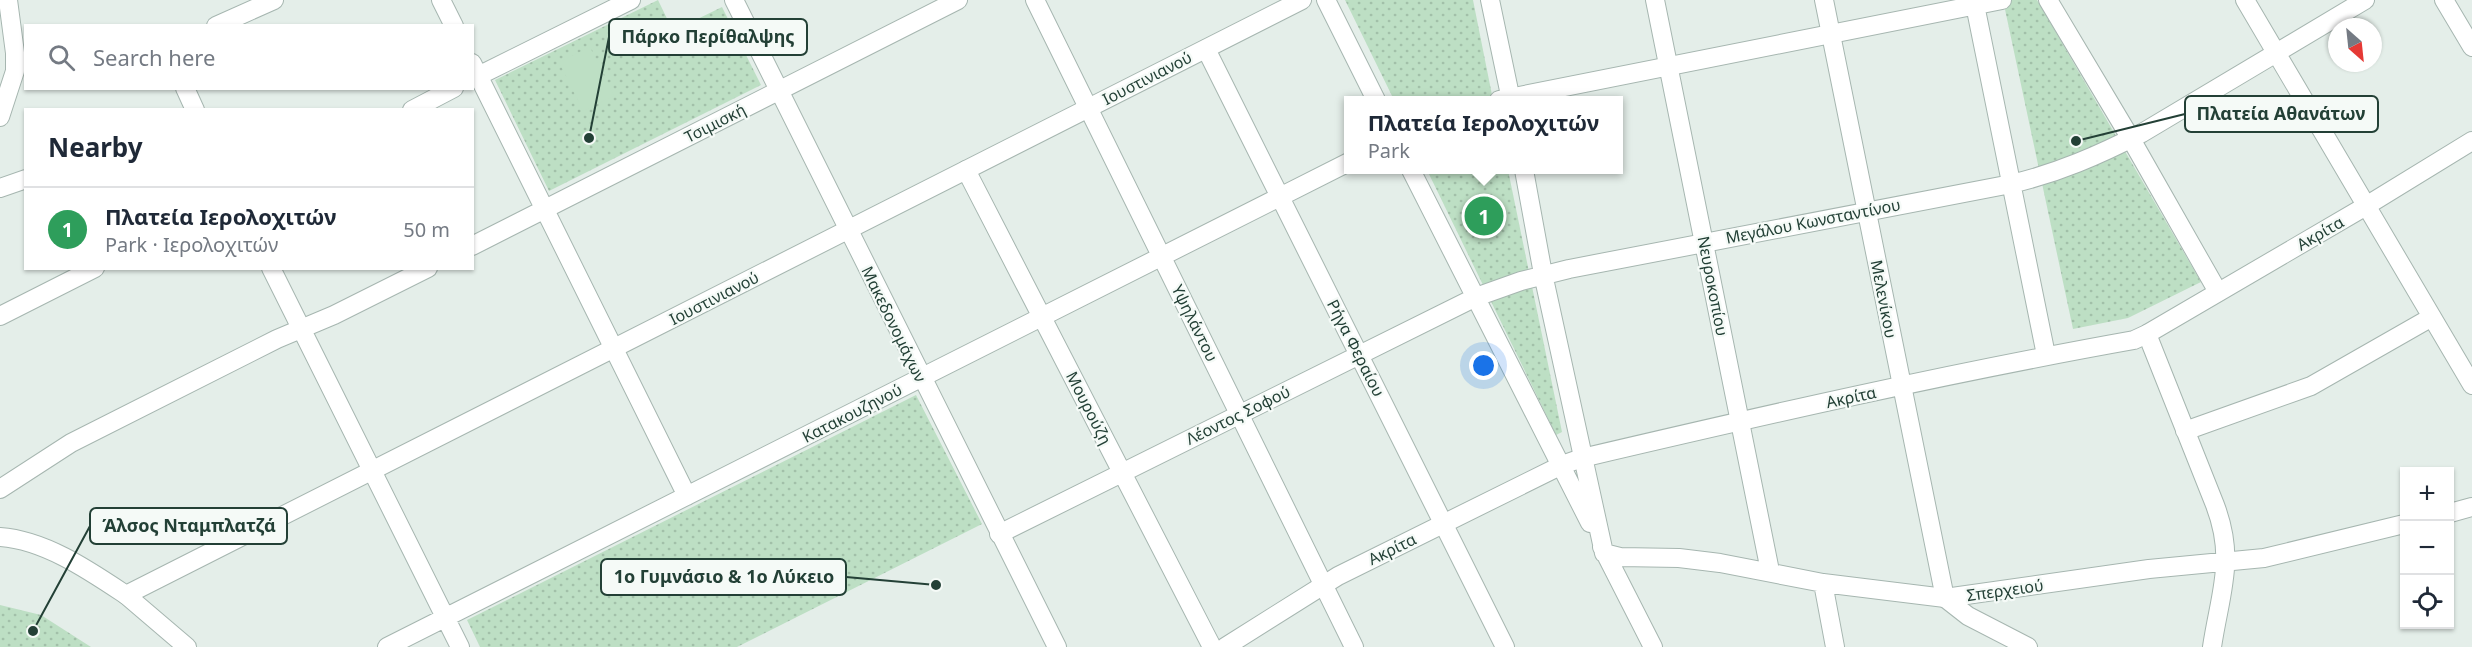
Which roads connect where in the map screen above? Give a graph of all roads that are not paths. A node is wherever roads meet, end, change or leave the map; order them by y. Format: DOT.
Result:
graph roads {
  1 [pos="8,0"];
  2 [pos="441,0"];
  3 [pos="631,0"];
  4 [pos="734,0"];
  5 [pos="958,0"];
  6 [pos="1035,0"];
  7 [pos="1302,0"];
  8 [pos="1326,0"];
  9 [pos="1490,0"];
  10 [pos="1655,0"];
  11 [pos="1824,0"];
  12 [pos="2002,0"];
  13 [pos="2048,0"];
  14 [pos="2245,0"];
  15 [pos="2365,0"];
  16 [pos="2445,0"];
  17 [pos="265,2"];
  18 [pos="1975,3"];
  19 [pos="220,24"];
  20 [pos="453,24"];
  21 [pos="1830,34"];
  22 [pos="2472,46"];
  23 [pos="1206,49"];
  24 [pos="2276,53"];
  25 [pos="1669,66"];
  26 [pos="20,71"];
  27 [pos="475,73"];
  28 [pos="186,90"];
  29 [pos="450,90"];
  30 [pos="779,91"];
  31 [pos="1374,96"];
  32 [pos="1505,96"];
  33 [pos="1525,96"];
  34 [pos="194,108"];
  35 [pos="416,108"];
  36 [pos="1089,108"];
  37 [pos="0,117"];
  38 [pos="2131,139"];
  39 [pos="2472,141"];
  40 [pos="1344,165"];
  41 [pos="966,170"];
  42 [pos="1413,174"];
  43 [pos="1525,174"];
  44 [pos="24,180"];
  45 [pos="2011,184"];
  46 [pos="0,188"];
  47 [pos="1280,197"];
  48 [pos="2366,206"];
  49 [pos="545,209"];
  50 [pos="1866,210"];
  51 [pos="847,230"];
  52 [pos="1704,242"];
  53 [pos="474,245"];
  54 [pos="1162,256"];
  55 [pos="91,270"];
  56 [pos="272,270"];
  57 [pos="424,270"];
  58 [pos="1543,274"];
  59 [pos="2218,292"];
  60 [pos="1476,297"];
  61 [pos="0,316"];
  62 [pos="1042,317"];
  63 [pos="2432,317"];
  64 [pos="301,327"];
  65 [pos="2146,334"];
  66 [pos="614,348"];
  67 [pos="1359,354"];
  68 [pos="2046,355"];
  69 [pos="921,378"];
  70 [pos="2470,379"];
  71 [pos="1902,386"];
  72 [pos="1240,415"];
  73 [pos="1740,420"];
  74 [pos="2185,431"];
  75 [pos="1582,458"];
  76 [pos="1562,465"];
  77 [pos="372,471"];
  78 [pos="1122,472"];
  79 [pos="0,489"];
  80 [pos="687,496"];
  81 [pos="2472,507"];
  82 [pos="2454,512"];
  83 [pos="1443,524"];
  84 [pos="2400,525"];
  85 [pos="999,534"];
  86 [pos="0,537"];
  87 [pos="1604,553"];
  88 [pos="2226,561"];
  89 [pos="1770,571"];
  90 [pos="1822,583"];
  91 [pos="1324,586"];
  92 [pos="126,596"];
  93 [pos="1945,598"];
  94 [pos="445,618"];
  95 [pos="187,647"];
  96 [pos="387,647"];
  97 [pos="460,647"];
  98 [pos="1057,647"];
  99 [pos="1212,647"];
  100 [pos="1225,647"];
  101 [pos="1354,647"];
  102 [pos="1505,647"];
  103 [pos="1653,647"];
  104 [pos="1835,647"];
  105 [pos="2028,647"];
  106 [pos="2212,647"];
  1 -- 26 [label="street"];
  2 -- 20 [label="street"];
  3 -- 27 [label="street"];
  4 -- 30 [label="street, Μακεδονομάχων"];
  5 -- 30 [label="street, Τσιμισκή"];
  6 -- 36 [label="street, Υψηλάντου"];
  7 -- 23 [label="street, Ιουστινιανού"];
  8 -- 31 [label="street"];
  9 -- 32 [label="street"];
  10 -- 25 [label="street, Νευροκοπίου"];
  11 -- 21 [label="street, Μελενίκου"];
  12 -- 18 [label="street"];
  13 -- 38 [label="street"];
  14 -- 24 [label="street"];
  15 -- 24 [label="street, Μεγάλου Κωνσταντίνου"];
  16 -- 22 [label="street"];
  17 -- 19 [label="street"];
  18 -- 21 [label="street"];
  18 -- 45 [label="street"];
  21 -- 25 [label="street"];
  21 -- 50 [label="street, Μελενίκου"];
  23 -- 36 [label="street, Ιουστινιανού"];
  23 -- 47 [label="street, Ρήγα Φεραίου"];
  24 -- 38 [label="street, Μεγάλου Κωνσταντίνου"];
  24 -- 48 [label="street"];
  25 -- 33 [label="street"];
  25 -- 52 [label="street, Νευροκοπίου"];
  26 -- 37 [label="street"];
  27 -- 49 [label="street"];
  28 -- 34 [label="street"];
  29 -- 35 [label="street"];
  30 -- 49 [label="street, Τσιμισκή"];
  30 -- 51 [label="street, Μακεδονομάχων"];
  36 -- 41 [label="street, Ιουστινιανού"];
  36 -- 54 [label="street, Υψηλάντου"];
  38 -- 45 [label="street, Μεγάλου Κωνσταντίνου"];
  38 -- 59 [label="street"];
  39 -- 48 [label="street, Ακρίτα"];
  40 -- 47 [label="street, Κατακουζηνού"];
  41 -- 51 [label="street, Ιουστινιανού"];
  41 -- 62 [label="street, Μουρούζη"];
  42 -- 60 [label="street"];
  43 -- 58 [label="street"];
  44 -- 46 [label="street"];
  45 -- 50 [label="street, Μεγάλου Κωνσταντίνου"];
  45 -- 68 [label="street"];
  47 -- 54 [label="street, Κατακουζηνού"];
  47 -- 67 [label="street, Ρήγα Φεραίου"];
  48 -- 59 [label="street, Ακρίτα"];
  48 -- 63 [label="street"];
  49 -- 53 [label="street, Τσιμισκή"];
  49 -- 66 [label="street"];
  50 -- 52 [label="street, Μεγάλου Κωνσταντίνου"];
  50 -- 71 [label="street, Μελενίκου"];
  51 -- 66 [label="street, Ιουστινιανού"];
  51 -- 69 [label="street, Μακεδονομάχων"];
  52 -- 58 [label="street, Μεγάλου Κωνσταντίνου"];
  52 -- 73 [label="street, Νευροκοπίου"];
  54 -- 62 [label="street, Κατακουζηνού"];
  54 -- 72 [label="street, Υψηλάντου"];
  55 -- 61 [label="street"];
  56 -- 64 [label="street"];
  57 -- 64 [label="street"];
  58 -- 60 [label="street, Μεγάλου Κωνσταντίνου"];
  58 -- 75 [label="street"];
  59 -- 65 [label="street, Ακρίτα"];
  60 -- 67 [label="street, Λέοντος Σοφού"];
  60 -- 76 [label="street"];
  62 -- 69 [label="street, Κατακουζηνού"];
  62 -- 78 [label="street, Μουρούζη"];
  63 -- 70 [label="street"];
  63 -- 74 [label="street"];
  64 -- 77 [label="street"];
  64 -- 79 [label="street"];
  65 -- 68 [label="street, Ακρίτα"];
  65 -- 74 [label="street"];
  66 -- 77 [label="street, Ιουστινιανού"];
  66 -- 80 [label="street"];
  67 -- 72 [label="street, Λέοντος Σοφού"];
  67 -- 83 [label="street, Ρήγα Φεραίου"];
  68 -- 71 [label="street, Ακρίτα"];
  69 -- 80 [label="street, Κατακουζηνού"];
  69 -- 85 [label="street, Μακεδονομάχων"];
  71 -- 73 [label="street, Ακρίτα"];
  71 -- 93 [label="street, Μελενίκου"];
  72 -- 78 [label="street, Λέοντος Σοφού"];
  72 -- 91 [label="street, Υψηλάντου"];
  73 -- 75 [label="street, Ακρίτα"];
  73 -- 89 [label="street, Νευροκοπίου"];
  74 -- 88 [label="street"];
  75 -- 76 [label="street, Ακρίτα"];
  75 -- 87 [label="street"];
  76 -- 83 [label="street, Ακρίτα"];
  76 -- 87 [label="street"];
  77 -- 92 [label="street, Ιουστινιανού"];
  77 -- 94 [label="street"];
  78 -- 85 [label="street, Λέοντος Σοφού"];
  78 -- 99 [label="street, Μουρούζη"];
  80 -- 94 [label="street, Κατακουζηνού"];
  81 -- 82 [label="street"];
  83 -- 91 [label="street, Ακρίτα"];
  83 -- 102 [label="street, Ρήγα Φεραίου"];
  84 -- 88 [label="street, Σπερχειού"];
  85 -- 98 [label="street, Μακεδονομάχων"];
  86 -- 92 [label="street"];
  87 -- 89 [label="street, Σπερχειού"];
  87 -- 103 [label="street"];
  88 -- 93 [label="street, Σπερχειού"];
  88 -- 106 [label="street"];
  89 -- 90 [label="street, Σπερχειού"];
  90 -- 93 [label="street, Σπερχειού"];
  90 -- 104 [label="street"];
  91 -- 100 [label="street, Ακρίτα"];
  91 -- 101 [label="street, Υψηλάντου"];
  92 -- 95 [label="street"];
  93 -- 105 [label="street"];
  94 -- 96 [label="street, Κατακουζηνού"];
  94 -- 97 [label="street"];
}
